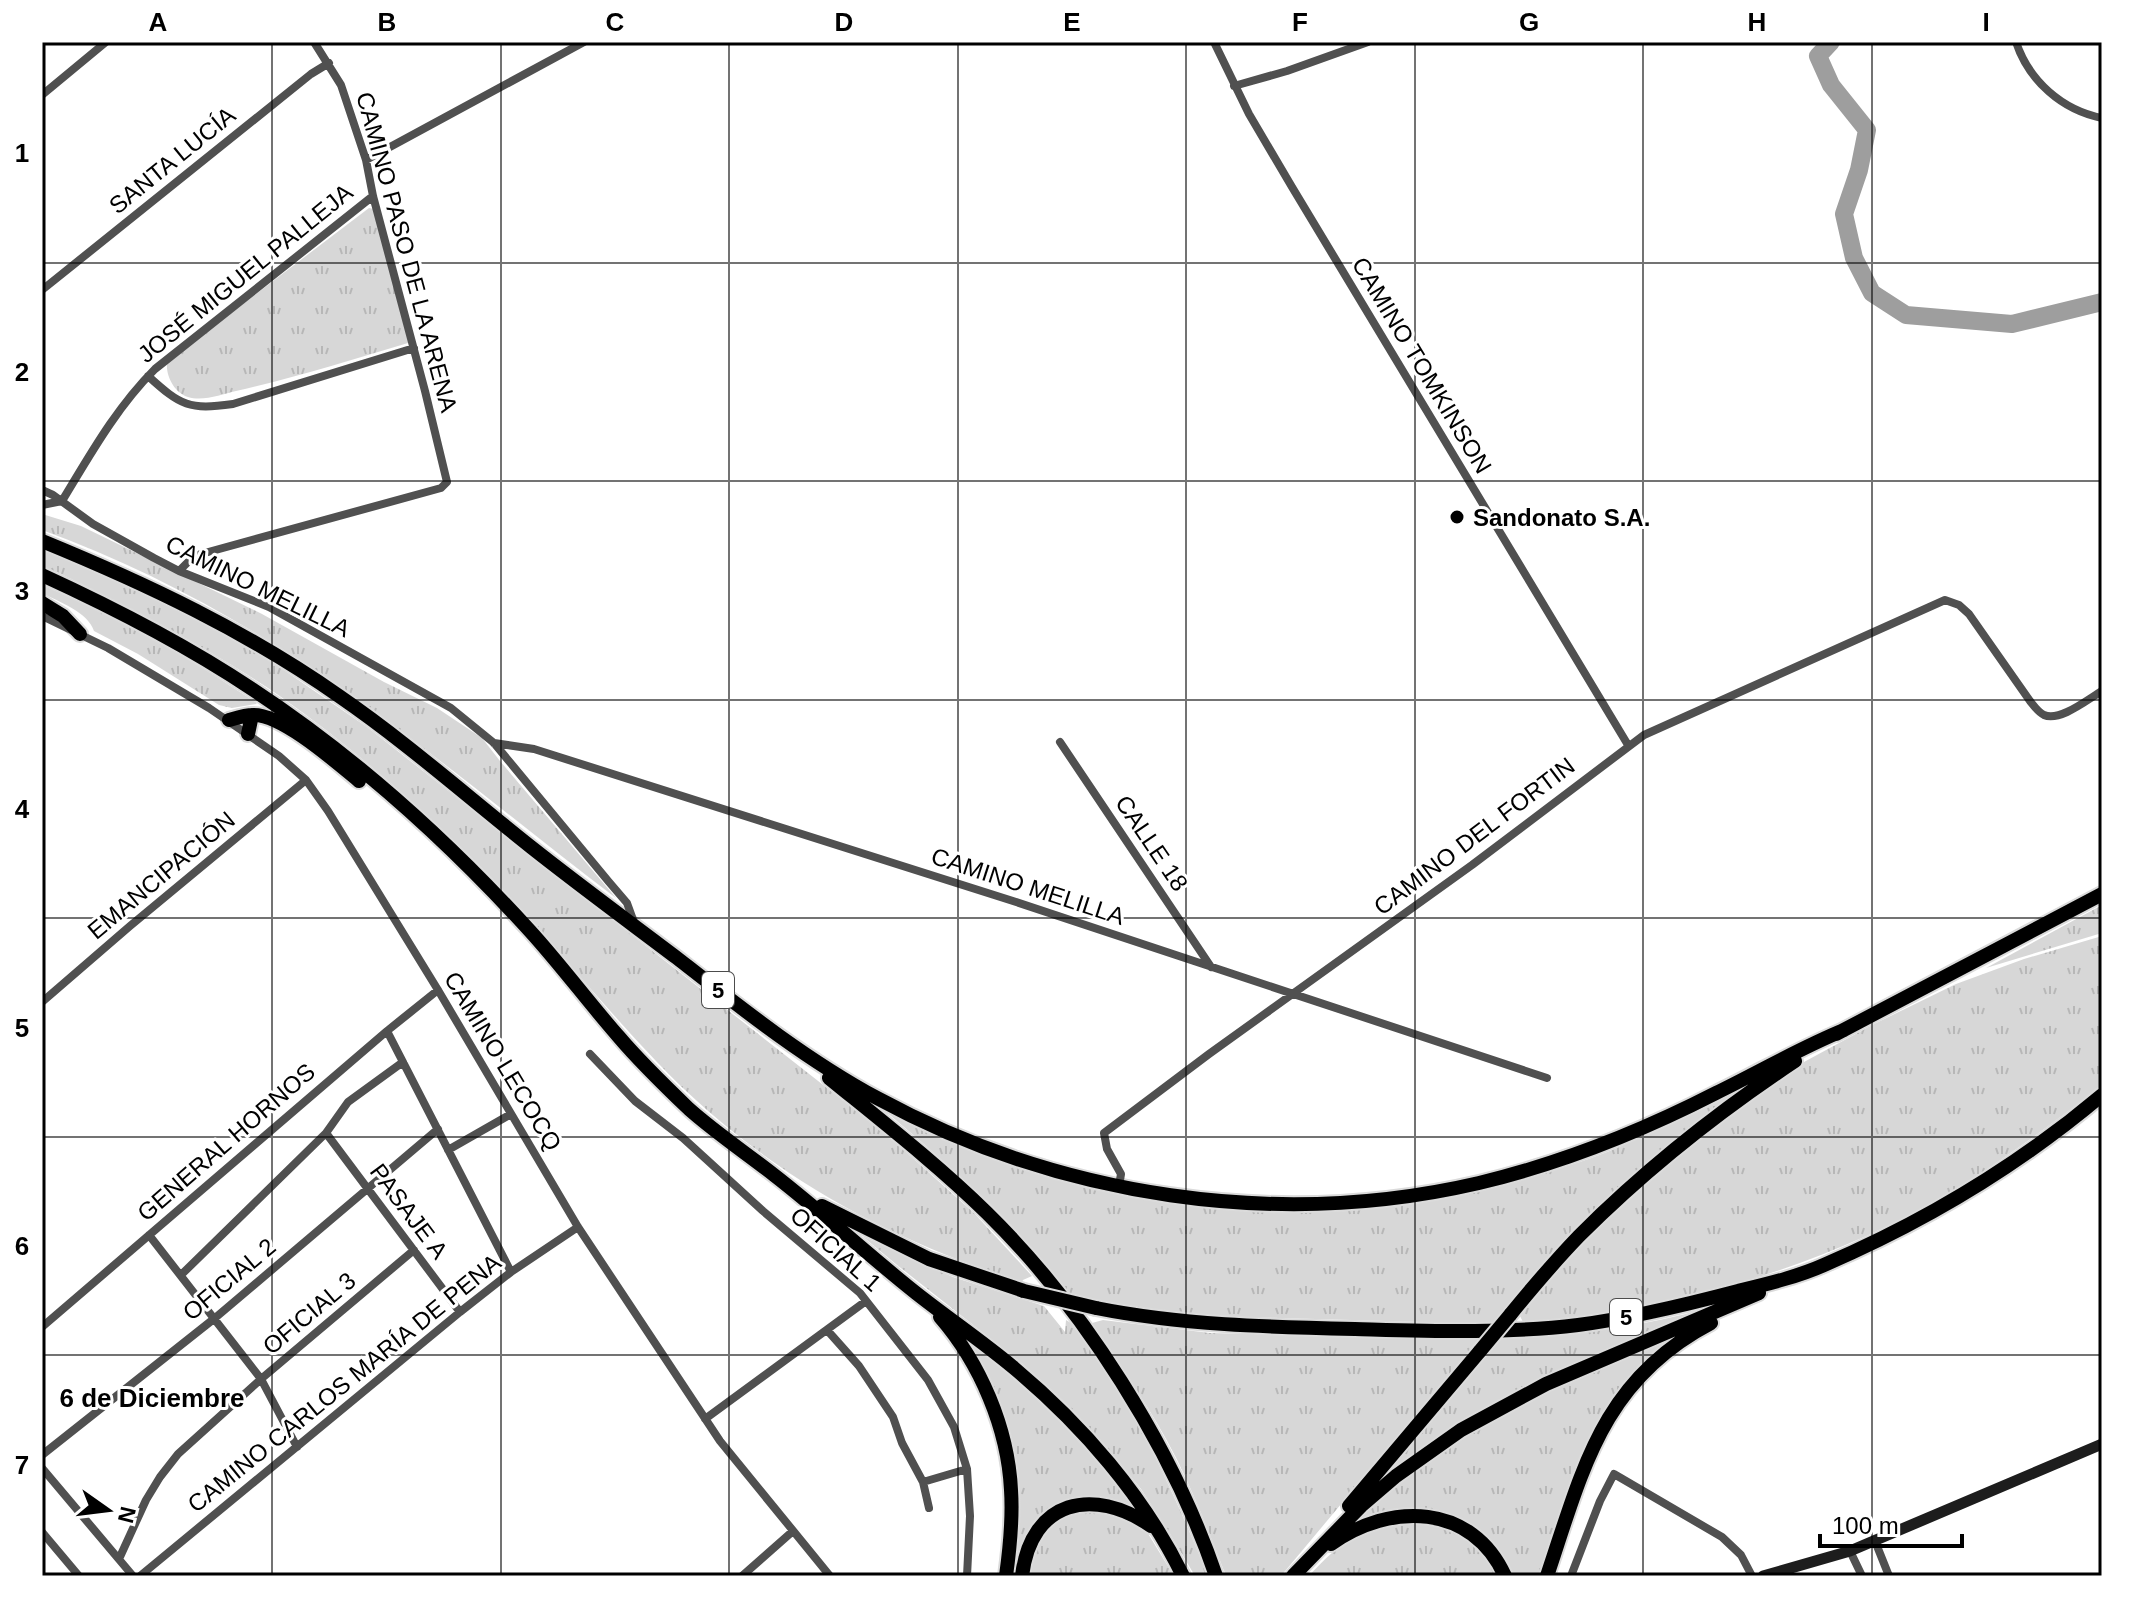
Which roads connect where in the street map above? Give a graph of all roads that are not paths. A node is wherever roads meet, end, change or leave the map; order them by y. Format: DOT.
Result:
graph roads {
  1 [pos="106,42"];
  2 [pos="314,42"];
  3 [pos="584,42"];
  4 [pos="1214,42"];
  5 [pos="1368,42"];
  6 [pos="2016,42"];
  7 [pos="329,63"];
  8 [pos="1234,86"];
  9 [pos="42,95"];
  10 [pos="2102,118"];
  11 [pos="366,160"];
  12 [pos="373,196"];
  13 [pos="42,290"];
  14 [pos="414,348"];
  15 [pos="148,376"];
  16 [pos="42,490"];
  17 [pos="62,501"];
  18 [pos="42,505"];
  19 [pos="42,541"];
  20 [pos="179,571"];
  21 [pos="42,575"];
  22 [pos="42,603"];
  23 [pos="42,616"];
  24 [pos="80,634"];
  25 [pos="2102,691"];
  26 [pos="252,715"];
  27 [pos="229,720"];
  28 [pos="248,734"];
  29 [pos="1060,742"];
  30 [pos="494,743"];
  31 [pos="1628,745"];
  32 [pos="306,780"];
  33 [pos="393,798"];
  34 [pos="2102,894"];
  35 [pos="636,927"];
  36 [pos="1211,967"];
  37 [pos="438,990"];
  38 [pos="1293,994"];
  39 [pos="42,1002"];
  40 [pos="1844,1030"];
  41 [pos="387,1031"];
  42 [pos="778,1036"];
  43 [pos="590,1054"];
  44 [pos="403,1062"];
  45 [pos="1547,1078"];
  46 [pos="2102,1095"];
  47 [pos="511,1114"];
  48 [pos="438,1129"];
  49 [pos="326,1133"];
  50 [pos="448,1150"];
  51 [pos="775,1176"];
  52 [pos="1119,1186"];
  53 [pos="367,1188"];
  54 [pos="578,1227"];
  55 [pos="149,1235"];
  56 [pos="414,1250"];
  57 [pos="1822,1266"];
  58 [pos="511,1272"];
  59 [pos="181,1275"];
  60 [pos="917,1294"];
  61 [pos="866,1301"];
  62 [pos="460,1312"];
  63 [pos="215,1318"];
  64 [pos="42,1327"];
  65 [pos="827,1330"];
  66 [pos="261,1379"];
  67 [pos="705,1419"];
  68 [pos="2102,1444"];
  69 [pos="297,1447"];
  70 [pos="42,1455"];
  71 [pos="42,1468"];
  72 [pos="967,1469"];
  73 [pos="923,1482"];
  74 [pos="929,1508"];
  75 [pos="793,1531"];
  76 [pos="1159,1531"];
  77 [pos="42,1532"];
  78 [pos="1875,1541"];
  79 [pos="1850,1551"];
  80 [pos="119,1559"];
  81 [pos="1298,1571"];
  82 [pos="79,1576"];
  83 [pos="133,1576"];
  84 [pos="140,1576"];
  85 [pos="742,1576"];
  86 [pos="830,1576"];
  87 [pos="967,1576"];
  88 [pos="1006,1576"];
  89 [pos="1022,1576"];
  90 [pos="1183,1576"];
  91 [pos="1216,1576"];
  92 [pos="1505,1576"];
  93 [pos="1547,1576"];
  94 [pos="1571,1576"];
  95 [pos="1752,1576"];
  96 [pos="1763,1576"];
  97 [pos="1862,1576"];
  98 [pos="1889,1576"];
  1 -- 9 [label="street"];
  2 -- 7 [label="street, CAMINO PASO DE LA ARENA"];
  3 -- 11 [label="street"];
  4 -- 8 [label="street, CAMINO TOMKINSON"];
  5 -- 8 [label="street"];
  6 -- 10 [label="street"];
  7 -- 11 [label="street, CAMINO PASO DE LA ARENA"];
  7 -- 13 [label="street, SANTA LUCÍA"];
  8 -- 31 [label="street, CAMINO TOMKINSON"];
  11 -- 12 [label="street, CAMINO PASO DE LA ARENA"];
  12 -- 14 [label="street, CAMINO PASO DE LA ARENA"];
  12 -- 15 [label="street, JOSÉ MIGUEL PALLEJA"];
  14 -- 15 [label="street"];
  14 -- 20 [label="street, CAMINO PASO DE LA ARENA"];
  15 -- 17 [label="street, JOSÉ MIGUEL PALLEJA"];
  16 -- 17 [label="street, CAMINO MELILLA"];
  17 -- 18 [label="street"];
  17 -- 20 [label="street, CAMINO MELILLA"];
  19 -- 35 [label="highway, 5"];
  20 -- 30 [label="street, CAMINO MELILLA"];
  21 -- 33 [label="highway, 5"];
  22 -- 24 [label="highway"];
  23 -- 24 [label="street, CAMINO LECOCQ"];
  24 -- 27 [label="street, CAMINO LECOCQ"];
  25 -- 31 [label="street, CAMINO DEL FORTIN"];
  26 -- 27 [label="highway"];
  26 -- 28 [label="highway"];
  26 -- 33 [label="highway"];
  27 -- 28 [label="street, CAMINO LECOCQ"];
  28 -- 32 [label="street, CAMINO LECOCQ"];
  29 -- 36 [label="street, CALLE 18"];
  30 -- 35 [label="street, CAMINO MELILLA"];
  30 -- 36 [label="street, CAMINO MELILLA"];
  31 -- 38 [label="street, CAMINO DEL FORTIN"];
  32 -- 37 [label="street, CAMINO LECOCQ"];
  32 -- 39 [label="street, EMANCIPACIÓN"];
  33 -- 51 [label="highway, 5"];
  34 -- 40 [label="highway, 5"];
  35 -- 42 [label="highway, 5"];
  36 -- 38 [label="street, CAMINO MELILLA"];
  37 -- 41 [label="street, GENERAL HORNOS"];
  37 -- 47 [label="street, CAMINO LECOCQ"];
  38 -- 45 [label="street, CAMINO MELILLA"];
  38 -- 52 [label="street, CAMINO DEL FORTIN"];
  40 -- 52 [label="highway, 5"];
  40 -- 81 [label="highway, bridge"];
  41 -- 44 [label="street"];
  41 -- 55 [label="street, GENERAL HORNOS"];
  42 -- 52 [label="highway, 5"];
  42 -- 91 [label="highway"];
  43 -- 61 [label="street, OFICIAL 1"];
  44 -- 48 [label="street"];
  44 -- 49 [label="street"];
  46 -- 57 [label="highway, 5"];
  47 -- 50 [label="street"];
  47 -- 54 [label="street, CAMINO LECOCQ"];
  48 -- 50 [label="street"];
  48 -- 53 [label="street, OFICIAL 2"];
  49 -- 53 [label="street, PASAJE A"];
  49 -- 59 [label="street"];
  50 -- 58 [label="street"];
  51 -- 57 [label="highway, 5, bridge"];
  51 -- 60 [label="highway"];
  53 -- 56 [label="street, PASAJE A"];
  53 -- 63 [label="street, OFICIAL 2"];
  54 -- 58 [label="street, CAMINO CARLOS MARÍA DE PENA"];
  54 -- 67 [label="street, CAMINO LECOCQ"];
  55 -- 59 [label="street"];
  55 -- 64 [label="street, GENERAL HORNOS"];
  56 -- 62 [label="street, PASAJE A"];
  56 -- 66 [label="street, OFICIAL 3"];
  57 -- 81 [label="highway"];
  57 -- 93 [label="highway"];
  58 -- 62 [label="street, CAMINO CARLOS MARÍA DE PENA"];
  59 -- 63 [label="street"];
  60 -- 76 [label="highway"];
  60 -- 88 [label="highway"];
  61 -- 65 [label="street"];
  61 -- 72 [label="street, OFICIAL 1"];
  62 -- 69 [label="street, CAMINO CARLOS MARÍA DE PENA"];
  63 -- 66 [label="street"];
  63 -- 70 [label="street, OFICIAL 2"];
  65 -- 67 [label="street"];
  65 -- 73 [label="street"];
  66 -- 69 [label="street"];
  66 -- 80 [label="street, OFICIAL 3"];
  67 -- 75 [label="street, CAMINO LECOCQ"];
  68 -- 78 [label="street"];
  69 -- 84 [label="street, CAMINO CARLOS MARÍA DE PENA"];
  71 -- 80 [label="street"];
  72 -- 73 [label="street"];
  72 -- 87 [label="street, OFICIAL 1"];
  73 -- 74 [label="street"];
  75 -- 85 [label="street"];
  75 -- 86 [label="street, CAMINO LECOCQ"];
  76 -- 89 [label="highway"];
  76 -- 90 [label="highway"];
  77 -- 82 [label="street"];
  78 -- 79 [label="street"];
  78 -- 98 [label="street"];
  79 -- 96 [label="street"];
  79 -- 97 [label="street"];
  80 -- 83 [label="street"];
  81 -- 92 [label="highway"];
  94 -- 95 [label="street"];
}
